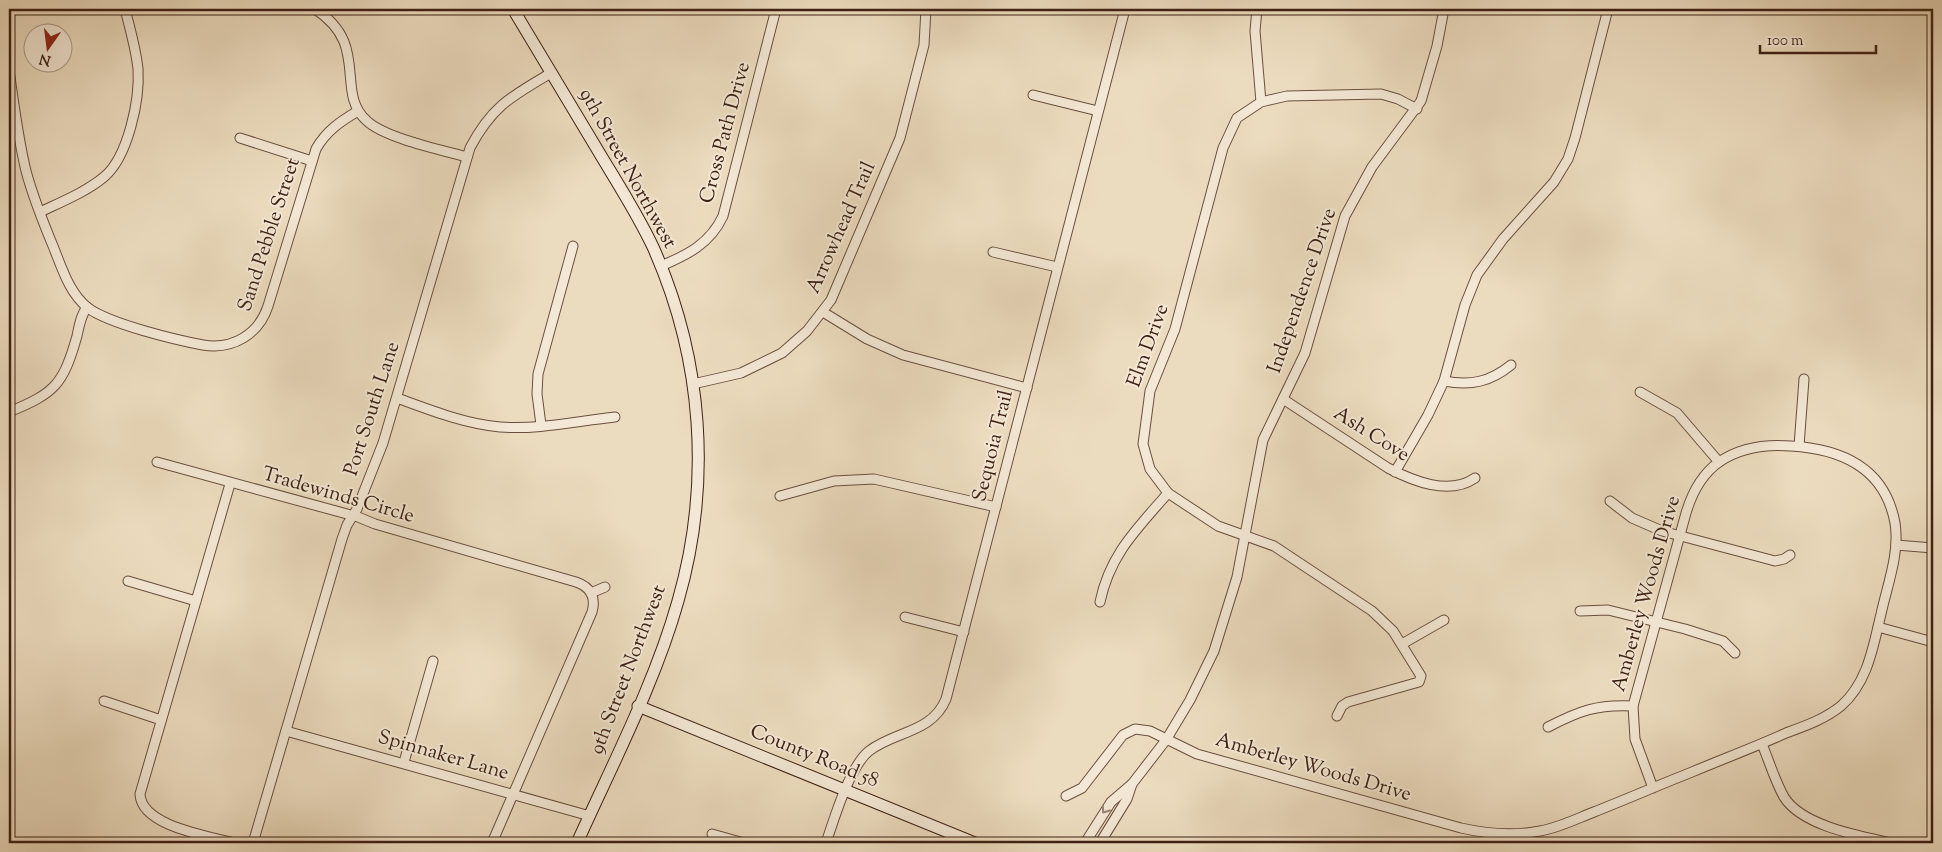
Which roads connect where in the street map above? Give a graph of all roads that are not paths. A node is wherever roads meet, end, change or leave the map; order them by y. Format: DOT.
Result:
graph roads {
  1 [pos="125,9"];
  2 [pos="315,9"];
  3 [pos="513,9"];
  4 [pos="776,9"];
  5 [pos="926,9"];
  6 [pos="1125,9"];
  7 [pos="1257,9"];
  8 [pos="1444,9"];
  9 [pos="1608,9"];
  10 [pos="9,70"];
  11 [pos="551,73"];
  12 [pos="1034,95"];
  13 [pos="1261,102"];
  14 [pos="1417,109"];
  15 [pos="358,111"];
  16 [pos="1098,111"];
  17 [pos="240,138"];
  18 [pos="467,157"];
  19 [pos="312,161"];
  20 [pos="40,212"];
  21 [pos="573,246"];
  22 [pos="993,252"];
  23 [pos="661,266"];
  24 [pos="1058,267"];
  25 [pos="88,307"];
  26 [pos="823,312"];
  27 [pos="1511,365"];
  28 [pos="1804,379"];
  29 [pos="1444,381"];
  30 [pos="693,384"];
  31 [pos="1027,388"];
  32 [pos="1640,392"];
  33 [pos="397,398"];
  34 [pos="1283,400"];
  35 [pos="9,412"];
  36 [pos="615,417"];
  37 [pos="541,425"];
  38 [pos="1799,446"];
  39 [pos="157,462"];
  40 [pos="1719,462"];
  41 [pos="1395,472"];
  42 [pos="1474,478"];
  43 [pos="230,484"];
  44 [pos="1168,493"];
  45 [pos="780,496"];
  46 [pos="1610,501"];
  47 [pos="996,507"];
  48 [pos="353,517"];
  49 [pos="1680,535"];
  50 [pos="1246,537"];
  51 [pos="1896,545"];
  52 [pos="1933,548"];
  53 [pos="1790,555"];
  54 [pos="128,581"];
  55 [pos="605,587"];
  56 [pos="591,593"];
  57 [pos="196,602"];
  58 [pos="1100,602"];
  59 [pos="1580,611"];
  60 [pos="905,616"];
  61 [pos="1444,620"];
  62 [pos="1656,622"];
  63 [pos="1878,627"];
  64 [pos="964,632"];
  65 [pos="1933,642"];
  66 [pos="1402,644"];
  67 [pos="1735,653"];
  68 [pos="433,661"];
  69 [pos="104,701"];
  70 [pos="638,706"];
  71 [pos="1633,706"];
  72 [pos="1337,716"];
  73 [pos="161,720"];
  74 [pos="1548,727"];
  75 [pos="286,731"];
  76 [pos="1166,740"];
  77 [pos="1762,744"];
  78 [pos="404,762"];
  79 [pos="1132,784"];
  80 [pos="1653,788"];
  81 [pos="845,790"];
  82 [pos="512,795"];
  83 [pos="1066,796"];
  84 [pos="590,816"];
  85 [pos="712,834"];
  86 [pos="234,843"];
  87 [pos="253,843"];
  88 [pos="492,843"];
  89 [pos="578,843"];
  90 [pos="744,843"];
  91 [pos="826,843"];
  92 [pos="976,843"];
  93 [pos="1085,843"];
  94 [pos="1100,843"];
  95 [pos="1891,843"];
  1 -- 20 [label="street"];
  2 -- 15 [label="street"];
  3 -- 11 [label="street, 9th Street Northwest"];
  4 -- 23 [label="street, Cross Path Drive"];
  5 -- 26 [label="street, Arrowhead Trail"];
  6 -- 16 [label="street, Sequoia Trail"];
  7 -- 13 [label="street"];
  8 -- 14 [label="street, Independence Drive"];
  9 -- 29 [label="street"];
  10 -- 20 [label="street"];
  11 -- 18 [label="street, Port South Lane"];
  11 -- 23 [label="street, 9th Street Northwest"];
  12 -- 16 [label="street"];
  13 -- 14 [label="street, Elm Drive"];
  13 -- 44 [label="street, Elm Drive"];
  14 -- 34 [label="street, Independence Drive"];
  15 -- 18 [label="street"];
  15 -- 19 [label="street, Sand Pebble Street"];
  16 -- 24 [label="street, Sequoia Trail"];
  17 -- 19 [label="street"];
  18 -- 33 [label="street, Port South Lane"];
  19 -- 25 [label="street, Sand Pebble Street"];
  20 -- 25 [label="street"];
  21 -- 37 [label="street"];
  22 -- 24 [label="street"];
  23 -- 30 [label="street, 9th Street Northwest"];
  24 -- 31 [label="street, Sequoia Trail"];
  25 -- 35 [label="street"];
  26 -- 30 [label="street, Arrowhead Trail"];
  26 -- 31 [label="street"];
  27 -- 29 [label="street"];
  28 -- 38 [label="street"];
  29 -- 41 [label="street"];
  30 -- 70 [label="street, 9th Street Northwest"];
  31 -- 47 [label="street, Sequoia Trail"];
  32 -- 40 [label="street"];
  33 -- 37 [label="street"];
  33 -- 48 [label="street, Port South Lane"];
  34 -- 41 [label="street, Ash Cove"];
  34 -- 50 [label="street, Independence Drive"];
  36 -- 37 [label="street"];
  38 -- 40 [label="street, Amberley Woods Drive"];
  38 -- 51 [label="street, Amberley Woods Drive"];
  39 -- 43 [label="street"];
  40 -- 49 [label="street, Amberley Woods Drive"];
  41 -- 42 [label="street, Ash Cove"];
  43 -- 48 [label="street, Tradewinds Circle"];
  43 -- 57 [label="street, Tradewinds Circle"];
  44 -- 50 [label="street, Elm Drive"];
  44 -- 58 [label="street"];
  45 -- 47 [label="street"];
  46 -- 49 [label="street"];
  47 -- 64 [label="street, Sequoia Trail"];
  48 -- 56 [label="street, Tradewinds Circle"];
  48 -- 75 [label="street, Port South Lane"];
  49 -- 53 [label="street"];
  49 -- 62 [label="street, Amberley Woods Drive"];
  50 -- 66 [label="street, Elm Drive"];
  50 -- 76 [label="street, Independence Drive"];
  51 -- 52 [label="street"];
  51 -- 63 [label="street, Amberley Woods Drive"];
  54 -- 57 [label="street"];
  55 -- 56 [label="street"];
  56 -- 82 [label="street"];
  57 -- 73 [label="street, Tradewinds Circle"];
  59 -- 62 [label="street"];
  60 -- 64 [label="street"];
  61 -- 66 [label="street"];
  62 -- 67 [label="street"];
  62 -- 71 [label="street, Amberley Woods Drive"];
  63 -- 65 [label="street"];
  63 -- 77 [label="street, Amberley Woods Drive"];
  64 -- 81 [label="street, Sequoia Trail"];
  66 -- 72 [label="street, Elm Drive"];
  68 -- 78 [label="street"];
  69 -- 73 [label="street"];
  70 -- 81 [label="street, County Road 58"];
  70 -- 84 [label="street, 9th Street Northwest"];
  71 -- 74 [label="street"];
  71 -- 80 [label="street, Amberley Woods Drive"];
  73 -- 86 [label="street, Tradewinds Circle"];
  75 -- 78 [label="street, Spinnaker Lane"];
  75 -- 87 [label="street, Port South Lane"];
  76 -- 79 [label="street, Independence Drive"];
  76 -- 80 [label="street, Amberley Woods Drive"];
  76 -- 83 [label="street, Amberley Woods Drive"];
  77 -- 80 [label="street, Amberley Woods Drive"];
  77 -- 95 [label="street"];
  78 -- 82 [label="street, Spinnaker Lane"];
  79 -- 93 [label="street, Independence Drive, one-way"];
  79 -- 94 [label="street, Independence Drive"];
  81 -- 91 [label="street, Sequoia Trail"];
  81 -- 92 [label="street, County Road 58"];
  82 -- 84 [label="street, Spinnaker Lane"];
  82 -- 88 [label="street"];
  84 -- 89 [label="street, 9th Street Northwest"];
  85 -- 90 [label="street"];
}
